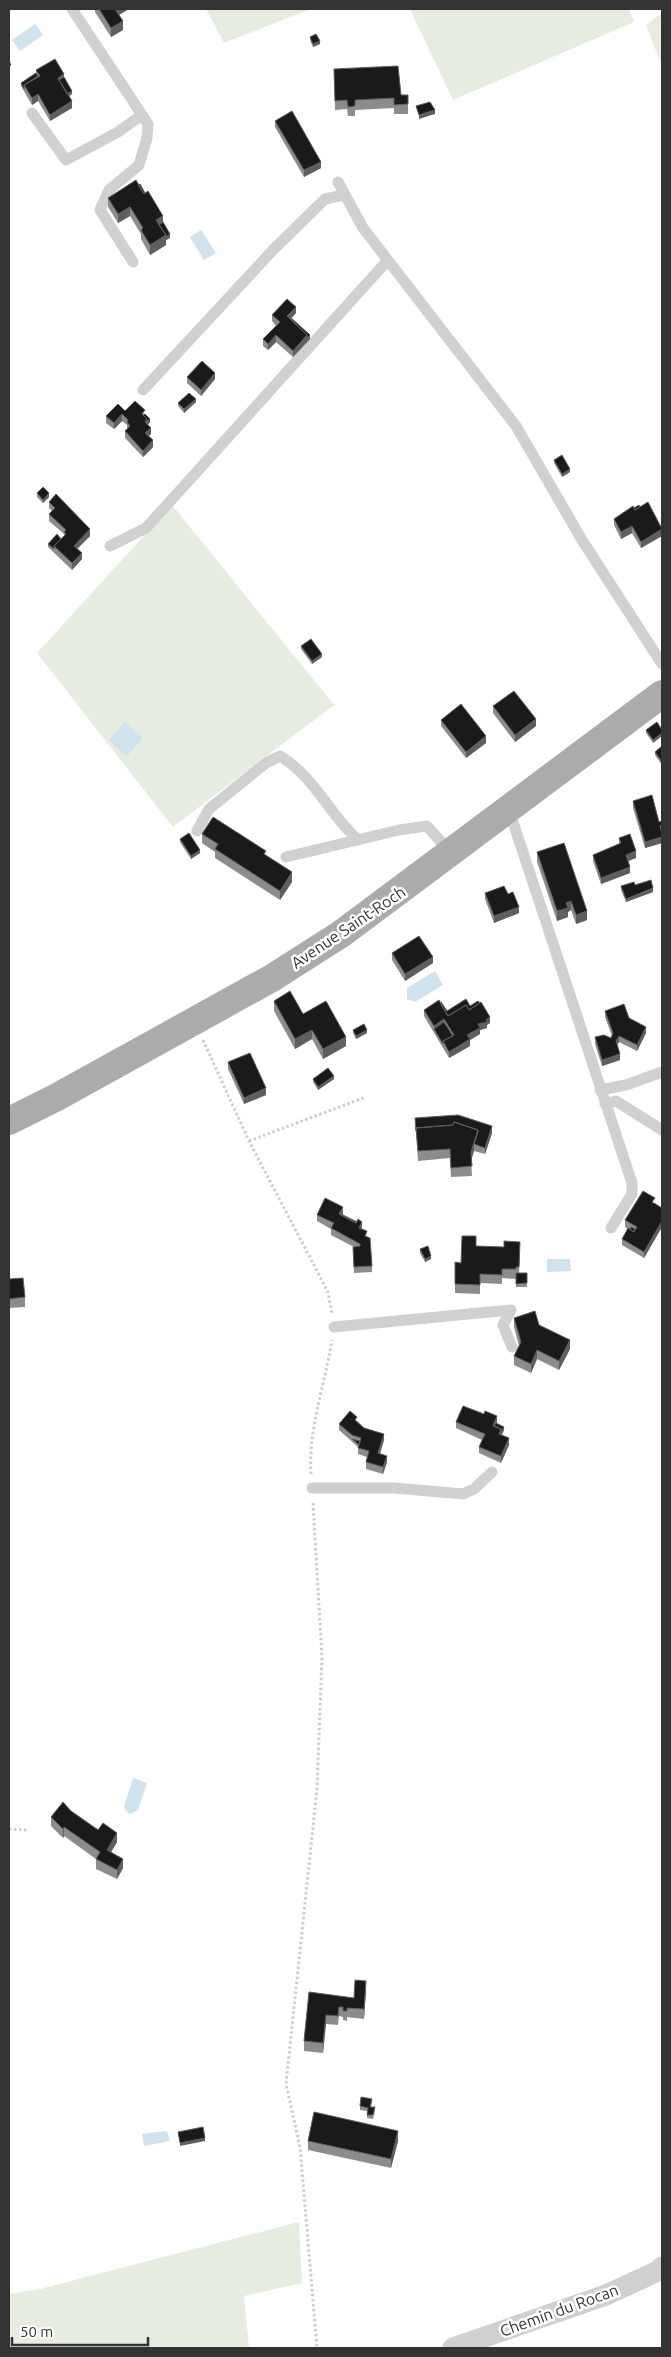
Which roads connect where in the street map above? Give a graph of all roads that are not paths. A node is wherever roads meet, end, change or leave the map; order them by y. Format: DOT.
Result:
graph roads {
  1 [pos="72,9"];
  2 [pos="32,113"];
  3 [pos="142,115"];
  4 [pos="338,182"];
  5 [pos="344,195"];
  6 [pos="388,260"];
  7 [pos="133,262"];
  8 [pos="143,390"];
  9 [pos="110,546"];
  10 [pos="662,664"];
  11 [pos="662,694"];
  12 [pos="509,810"];
  13 [pos="197,831"];
  14 [pos="358,840"];
  15 [pos="451,854"];
  16 [pos="286,857"];
  17 [pos="662,1072"];
  18 [pos="600,1090"];
  19 [pos="605,1104"];
  20 [pos="9,1121"];
  21 [pos="662,1130"];
  22 [pos="611,1228"];
  23 [pos="334,1327"];
  24 [pos="512,1347"];
  25 [pos="492,1472"];
  26 [pos="312,1488"];
  27 [pos="662,2267"];
  28 [pos="453,2348"];
  1 -- 3 [label="lane"];
  2 -- 3 [label="lane"];
  3 -- 7 [label="lane"];
  4 -- 5 [label="lane"];
  5 -- 6 [label="lane"];
  5 -- 8 [label="lane"];
  6 -- 9 [label="lane"];
  6 -- 10 [label="lane"];
  11 -- 12 [label="main road, Avenue Saint-Roch"];
  12 -- 15 [label="main road, Avenue Saint-Roch"];
  12 -- 18 [label="lane"];
  13 -- 14 [label="lane"];
  14 -- 15 [label="lane"];
  14 -- 16 [label="lane"];
  15 -- 20 [label="main road, Avenue Saint-Roch"];
  17 -- 18 [label="lane"];
  18 -- 19 [label="lane"];
  19 -- 21 [label="lane"];
  19 -- 22 [label="lane"];
  23 -- 24 [label="lane"];
  25 -- 26 [label="lane"];
  27 -- 28 [label="street, Chemin du Rocan"];
}
